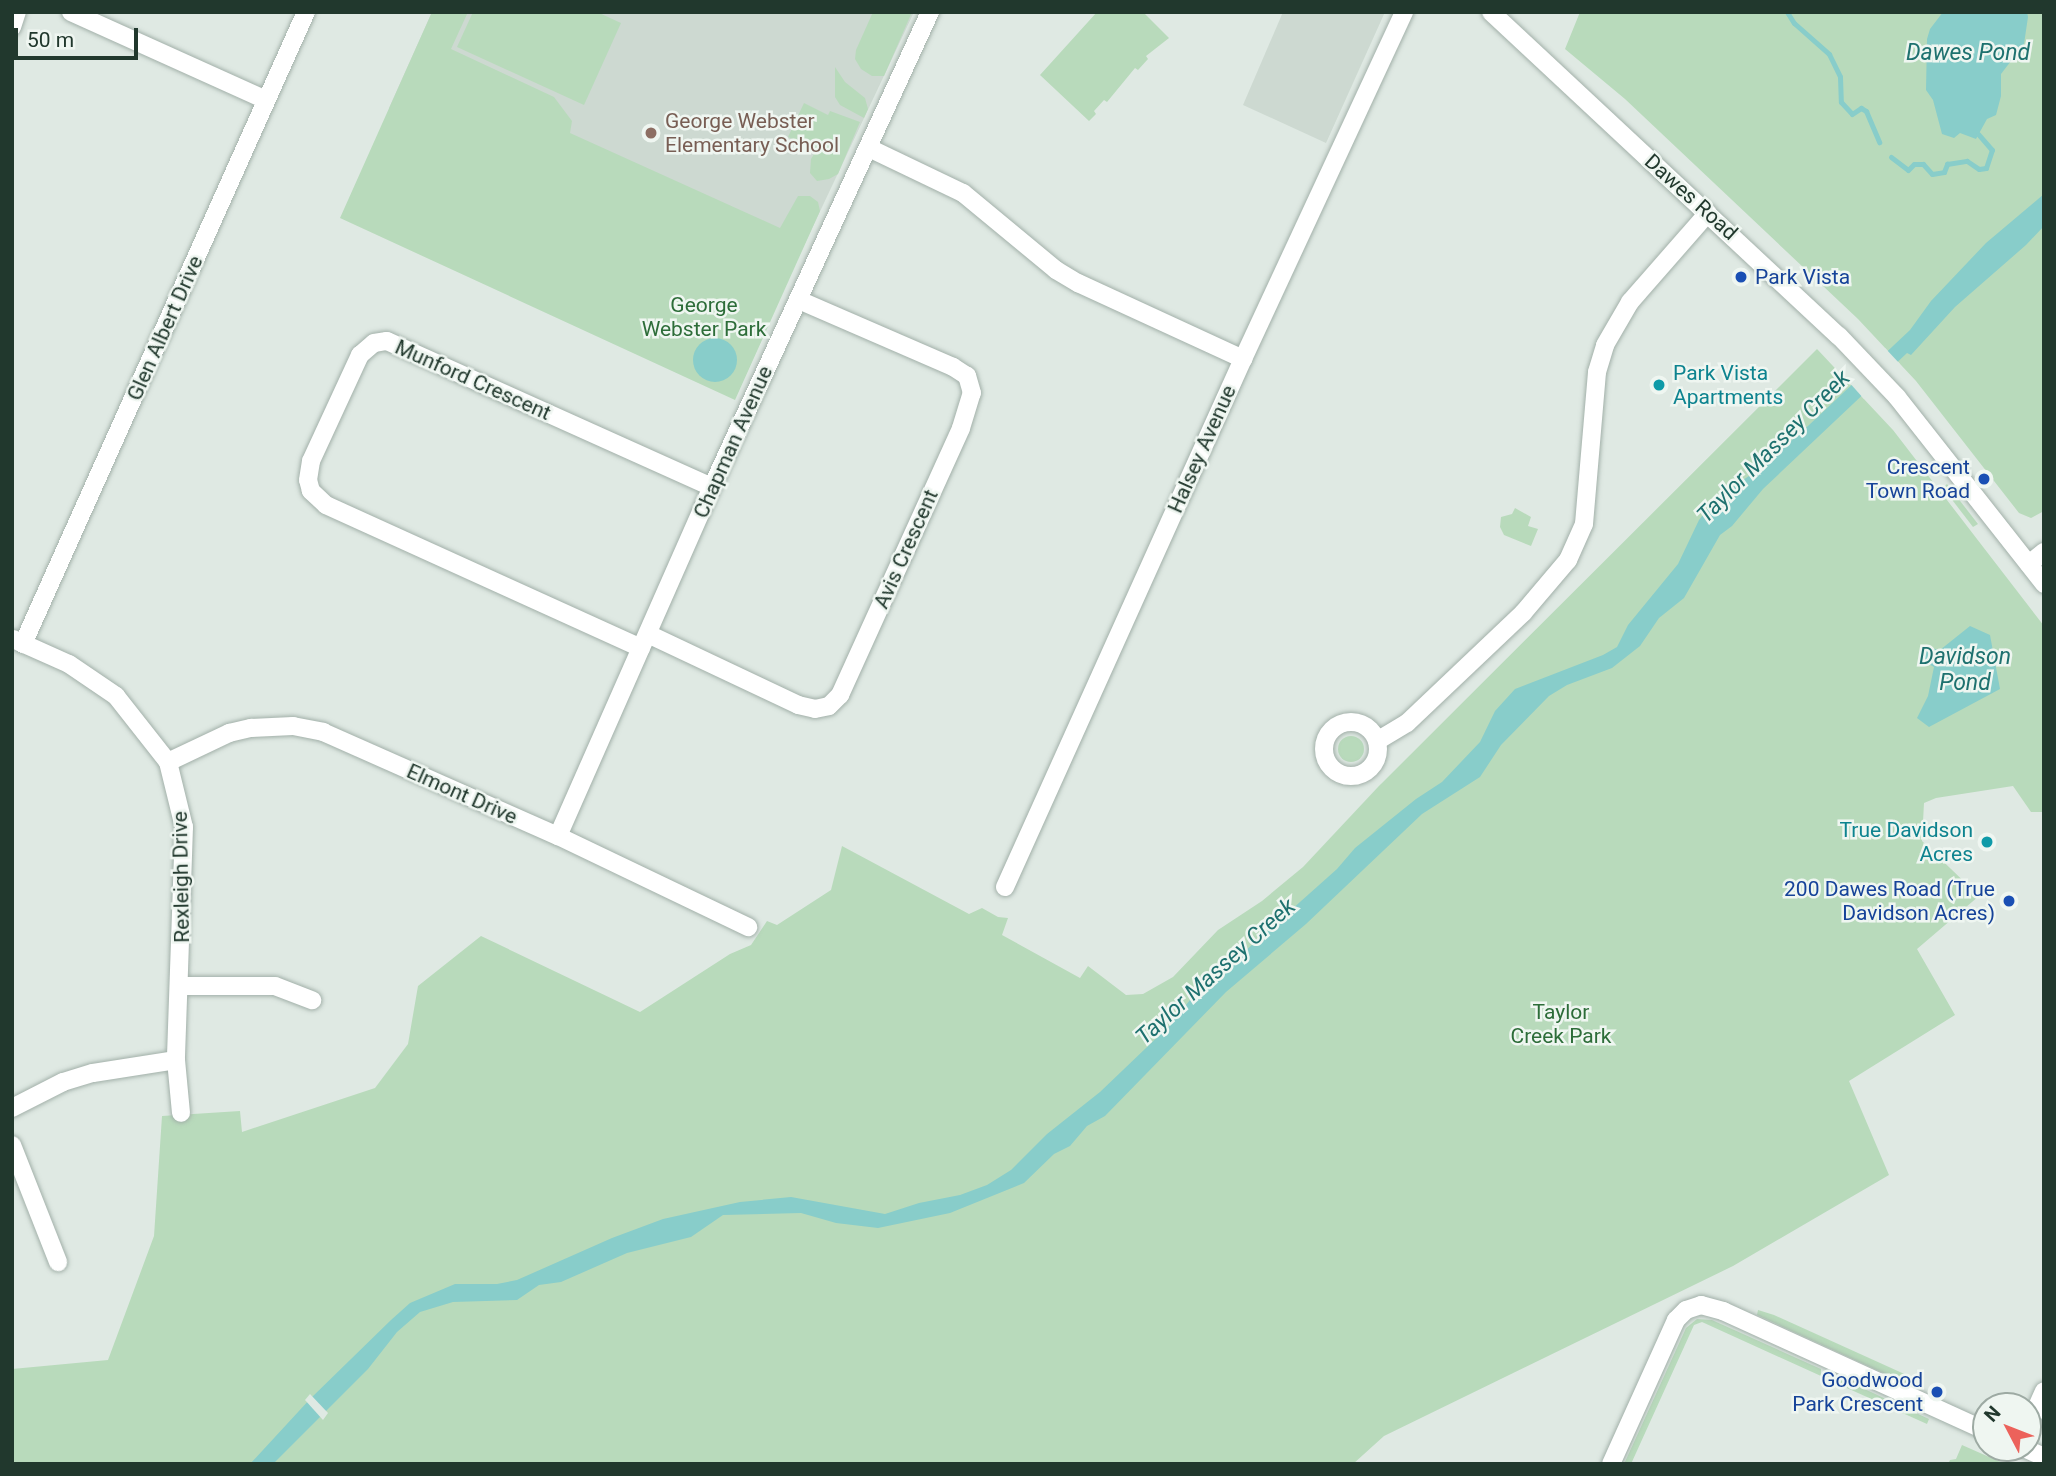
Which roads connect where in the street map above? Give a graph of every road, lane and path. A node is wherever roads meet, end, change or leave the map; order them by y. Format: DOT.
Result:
graph roads {
  1 [pos="17,12"];
  2 [pos="72,12"];
  3 [pos="306,12"];
  4 [pos="930,12"];
  5 [pos="1404,12"];
  6 [pos="1490,12"];
  7 [pos="12,27"];
  8 [pos="266,100"];
  9 [pos="869,148"];
  10 [pos="1708,213"];
  11 [pos="799,300"];
  12 [pos="1243,359"];
  13 [pos="712,487"];
  14 [pos="2044,552"];
  15 [pos="2029,564"];
  16 [pos="2044,584"];
  17 [pos="18,641"];
  18 [pos="645,641"];
  19 [pos="1377,741"];
  20 [pos="168,762"];
  21 [pos="558,836"];
  22 [pos="1004,887"];
  23 [pos="748,927"];
  24 [pos="181,986"];
  25 [pos="312,1000"];
  26 [pos="176,1060"];
  27 [pos="12,1108"];
  28 [pos="181,1114"];
  29 [pos="12,1145"];
  30 [pos="58,1262"];
  31 [pos="1972,1425"];
  32 [pos="1611,1464"];
  1 -- 7 [label="street"];
  2 -- 8 [label="street"];
  3 -- 8 [label="street, Glen Albert Drive"];
  4 -- 9 [label="street, Chapman Avenue"];
  5 -- 12 [label="street, Halsey Avenue"];
  6 -- 10 [label="street, Dawes Road"];
  8 -- 17 [label="street, Glen Albert Drive"];
  9 -- 11 [label="street, Chapman Avenue"];
  9 -- 12 [label="street"];
  10 -- 15 [label="street, Dawes Road"];
  10 -- 19 [label="street"];
  11 -- 13 [label="street, Chapman Avenue"];
  11 -- 18 [label="street, Avis Crescent"];
  12 -- 22 [label="street, Halsey Avenue"];
  13 -- 18 [label="street, Chapman Avenue"];
  13 -- 18 [label="street, Munford Crescent"];
  14 -- 15 [label="street"];
  15 -- 16 [label="street, Dawes Road"];
  17 -- 20 [label="street, Rexleigh Drive"];
  18 -- 21 [label="street, Chapman Avenue"];
  20 -- 21 [label="street, Elmont Drive"];
  20 -- 24 [label="street, Rexleigh Drive"];
  21 -- 23 [label="street, Elmont Drive"];
  24 -- 25 [label="street"];
  24 -- 26 [label="street, Rexleigh Drive"];
  26 -- 27 [label="street"];
  26 -- 28 [label="street, Rexleigh Drive"];
  29 -- 30 [label="street"];
  31 -- 32 [label="street"];
}
